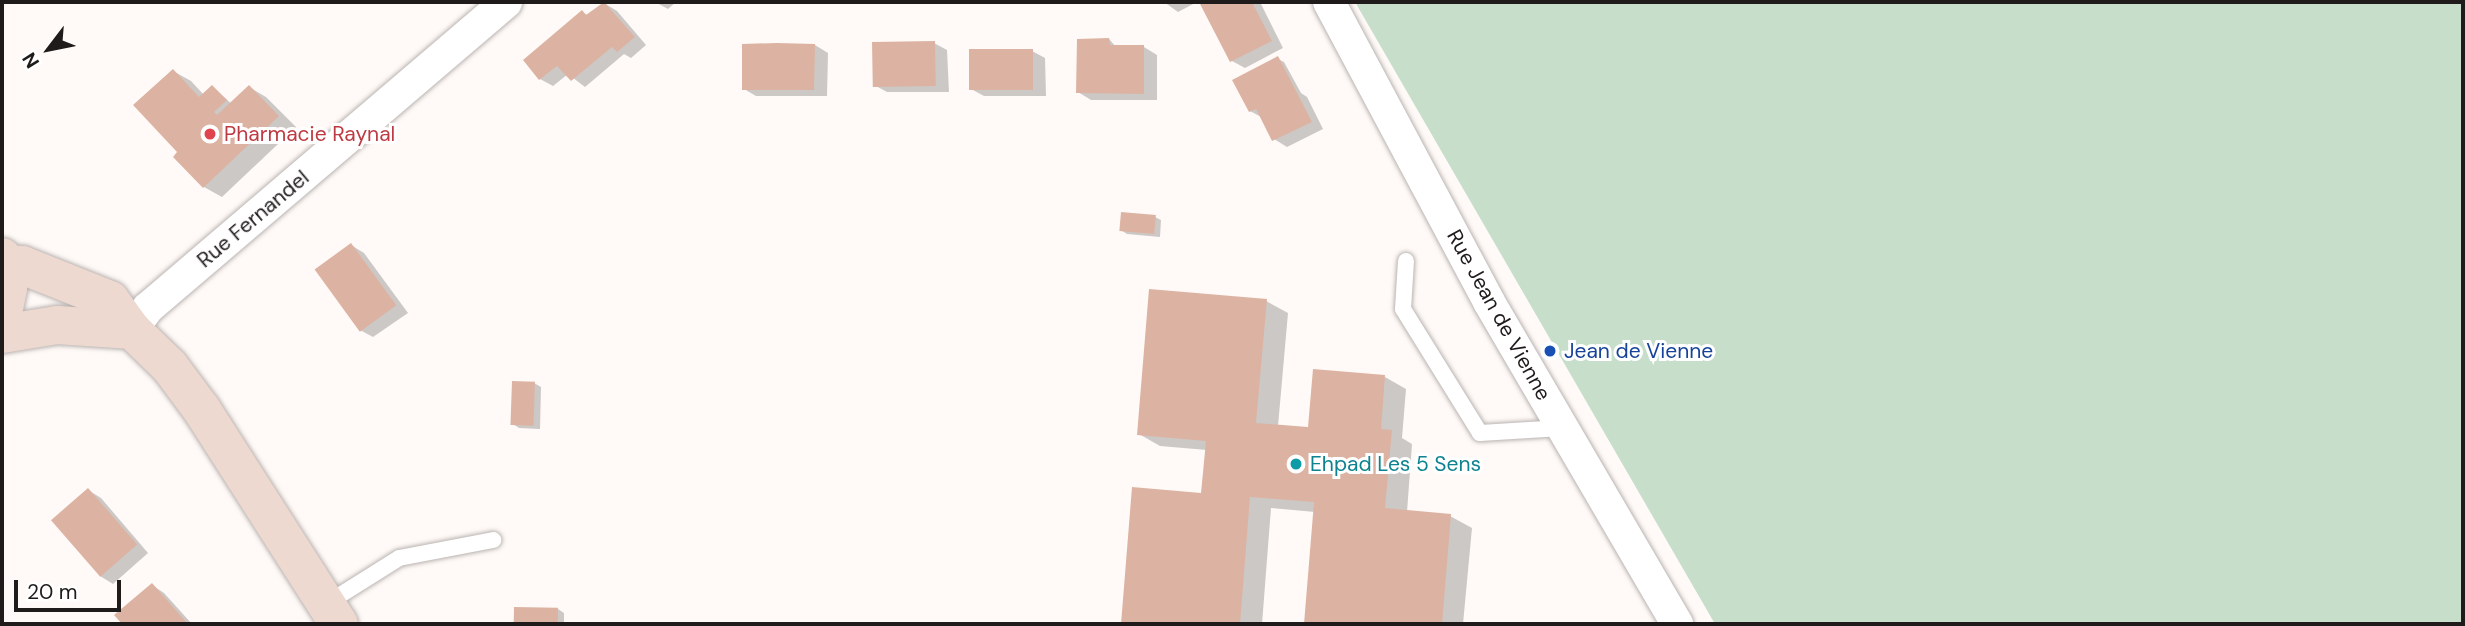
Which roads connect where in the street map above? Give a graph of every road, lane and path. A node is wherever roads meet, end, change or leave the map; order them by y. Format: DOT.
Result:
graph roads {
  1 [pos="506,2"];
  2 [pos="1329,2"];
  3 [pos="3,260"];
  4 [pos="1406,261"];
  5 [pos="2,319"];
  6 [pos="132,330"];
  7 [pos="2,334"];
  8 [pos="1562,428"];
  9 [pos="493,540"];
  10 [pos="332,614"];
  11 [pos="1677,624"];
  1 -- 6 [label="street, Rue Fernandel"];
  2 -- 8 [label="street, Rue Jean de Vienne"];
  3 -- 5 [label="main road"];
  3 -- 6 [label="main road"];
  4 -- 8 [label="lane"];
  6 -- 7 [label="main road"];
  6 -- 10 [label="main road"];
  8 -- 11 [label="street, Rue Jean de Vienne"];
  9 -- 10 [label="lane"];
}
